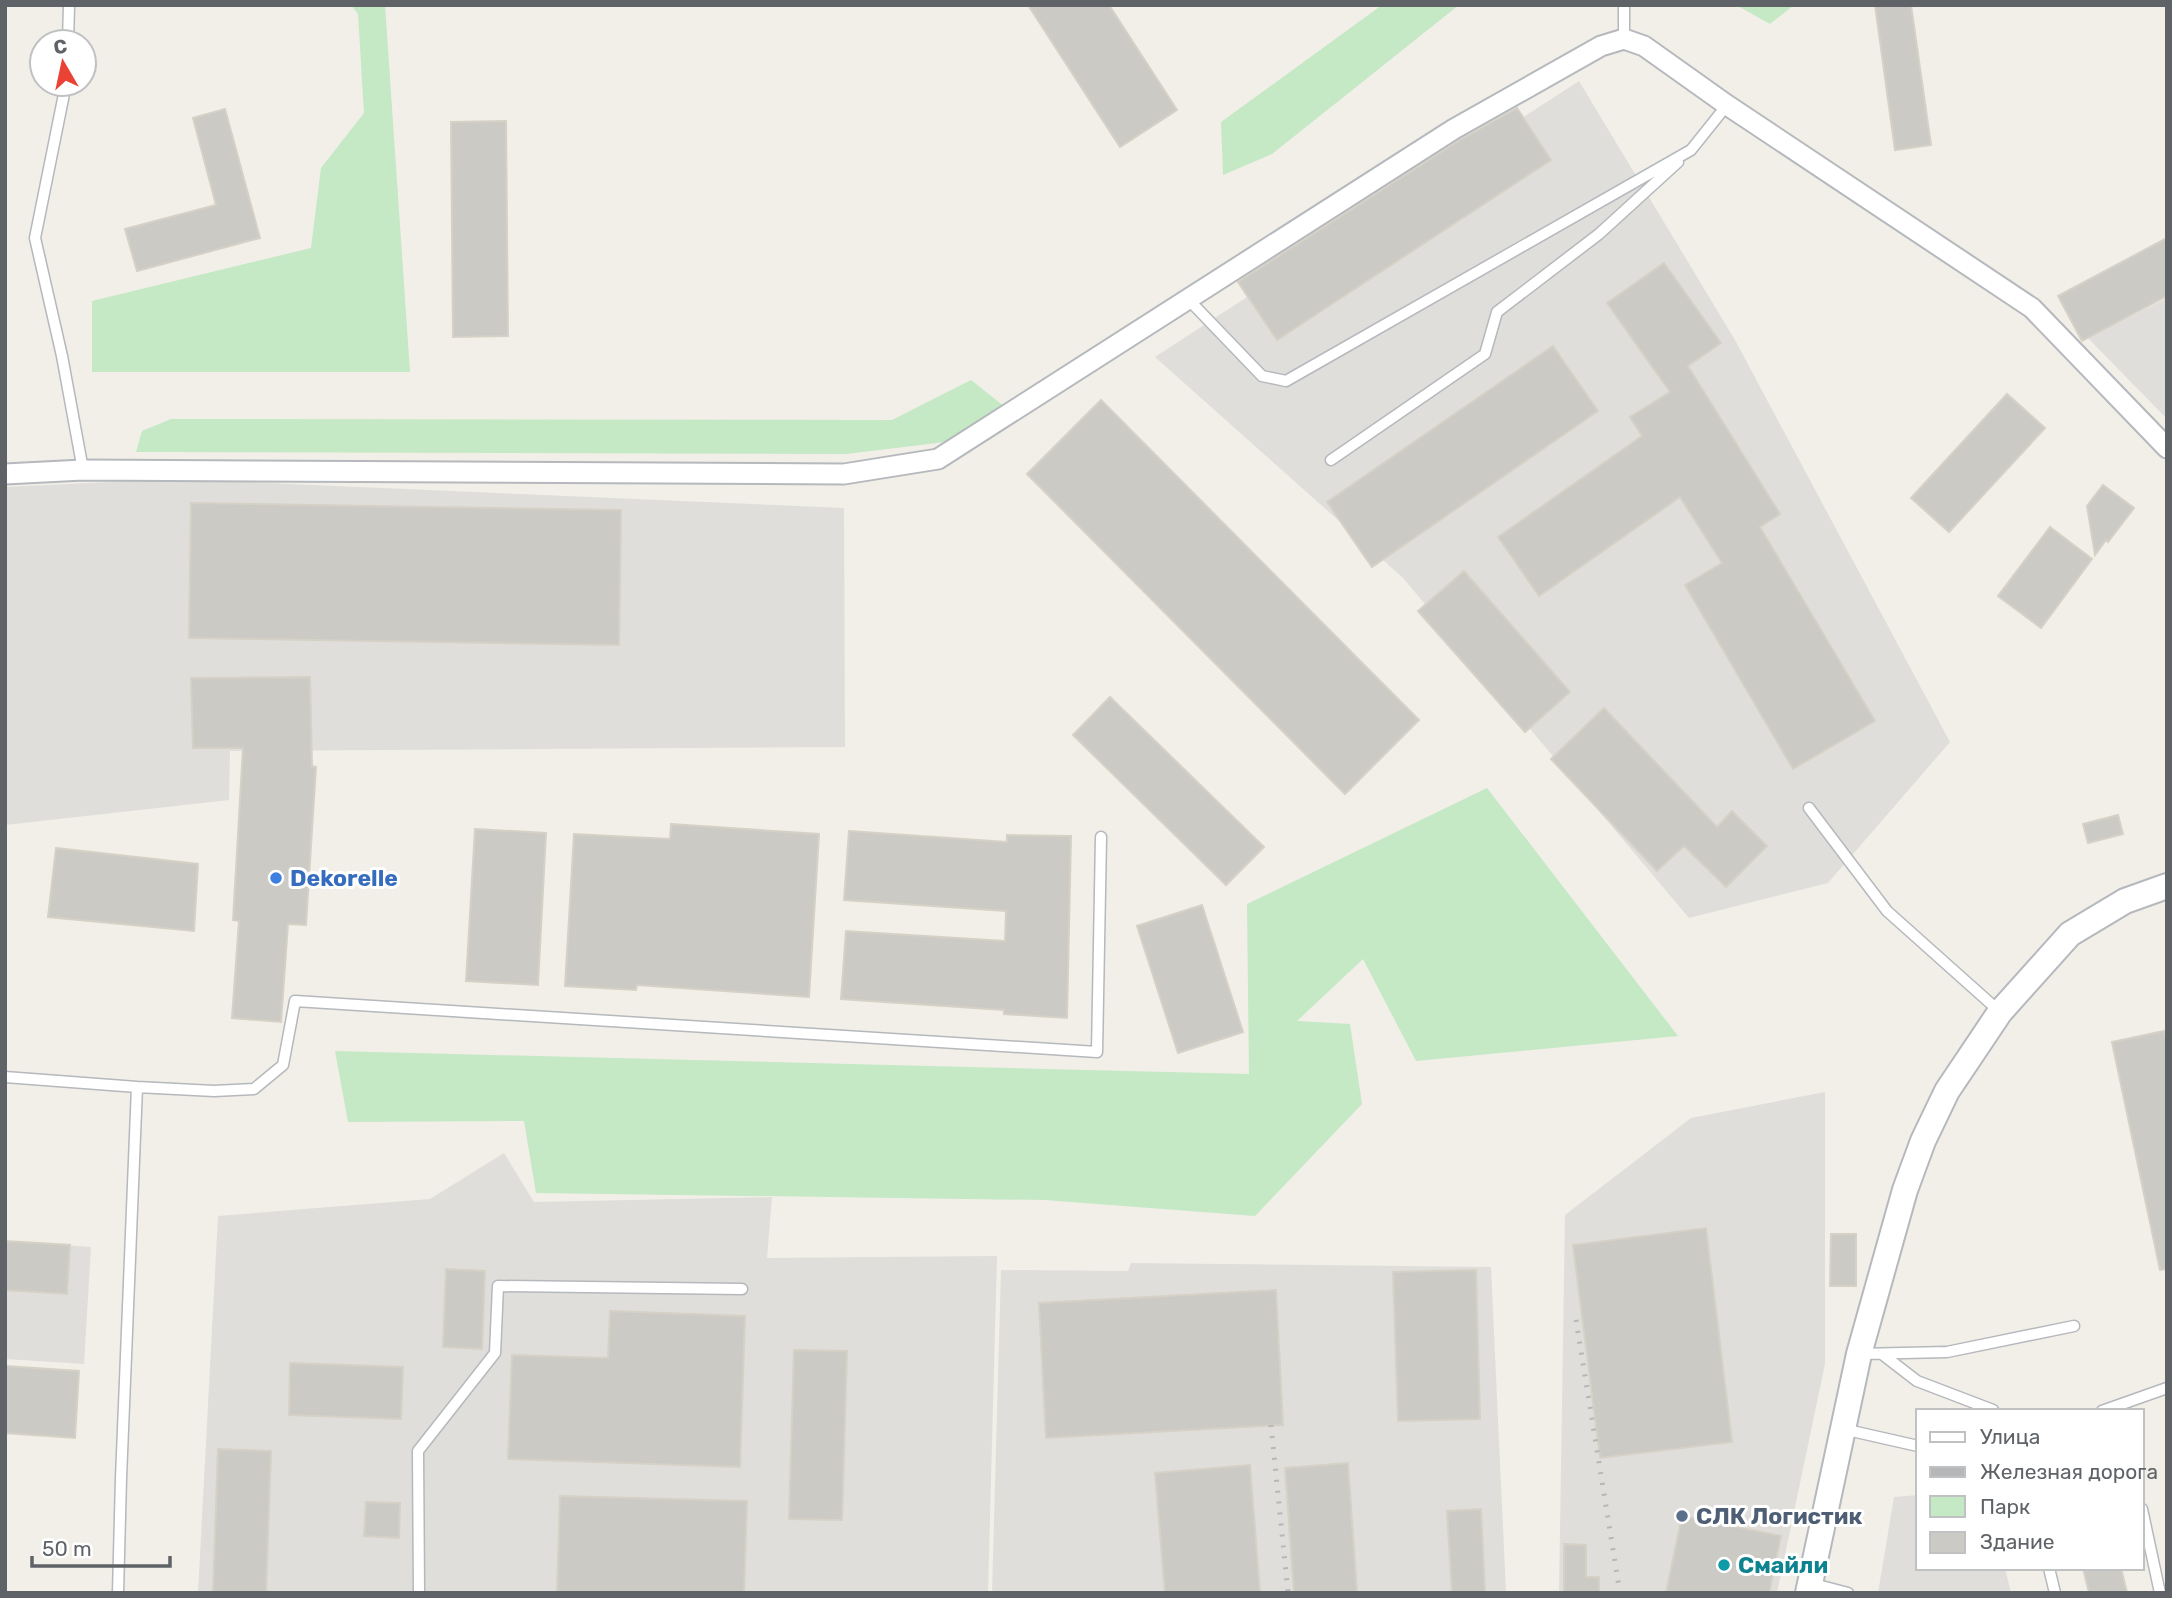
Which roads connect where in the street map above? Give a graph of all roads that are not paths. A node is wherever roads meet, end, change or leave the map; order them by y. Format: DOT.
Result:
graph roads {
  1 [pos="69,5"];
  2 [pos="1624,5"];
  3 [pos="68,28"];
  4 [pos="1624,39"];
  5 [pos="63,98"];
  6 [pos="1727,105"];
  7 [pos="1691,150"];
  8 [pos="1188,299"];
  9 [pos="2167,448"];
  10 [pos="1331,460"];
  11 [pos="83,470"];
  12 [pos="5,474"];
  13 [pos="1809,808"];
  14 [pos="1101,836"];
  15 [pos="2167,886"];
  16 [pos="2000,1012"];
  17 [pos="5,1077"];
  18 [pos="137,1087"];
  19 [pos="743,1289"];
  20 [pos="2074,1326"];
  21 [pos="1870,1354"];
  22 [pos="2167,1388"];
  23 [pos="1990,1409"];
  24 [pos="2108,1409"];
  25 [pos="1843,1429"];
  26 [pos="1916,1446"];
  27 [pos="2144,1518"];
  28 [pos="2049,1570"];
  29 [pos="1809,1588"];
  30 [pos="118,1593"];
  31 [pos="419,1593"];
  32 [pos="1847,1593"];
  33 [pos="2054,1593"];
  34 [pos="2160,1593"];
  1 -- 3 [label="lane"];
  2 -- 4 [label="lane"];
  4 -- 6 [label="street"];
  4 -- 8 [label="street"];
  5 -- 11 [label="lane"];
  6 -- 7 [label="lane"];
  6 -- 9 [label="street"];
  7 -- 8 [label="lane"];
  7 -- 10 [label="lane"];
  8 -- 11 [label="street"];
  11 -- 12 [label="street"];
  13 -- 16 [label="lane"];
  14 -- 18 [label="lane"];
  15 -- 16 [label="street"];
  16 -- 21 [label="street"];
  17 -- 18 [label="lane"];
  18 -- 30 [label="lane"];
  19 -- 31 [label="lane"];
  20 -- 21 [label="lane"];
  21 -- 23 [label="lane"];
  21 -- 25 [label="street"];
  22 -- 24 [label="lane"];
  25 -- 26 [label="lane"];
  25 -- 29 [label="street"];
  27 -- 34 [label="lane"];
  28 -- 33 [label="lane"];
  29 -- 32 [label="lane"];
}
